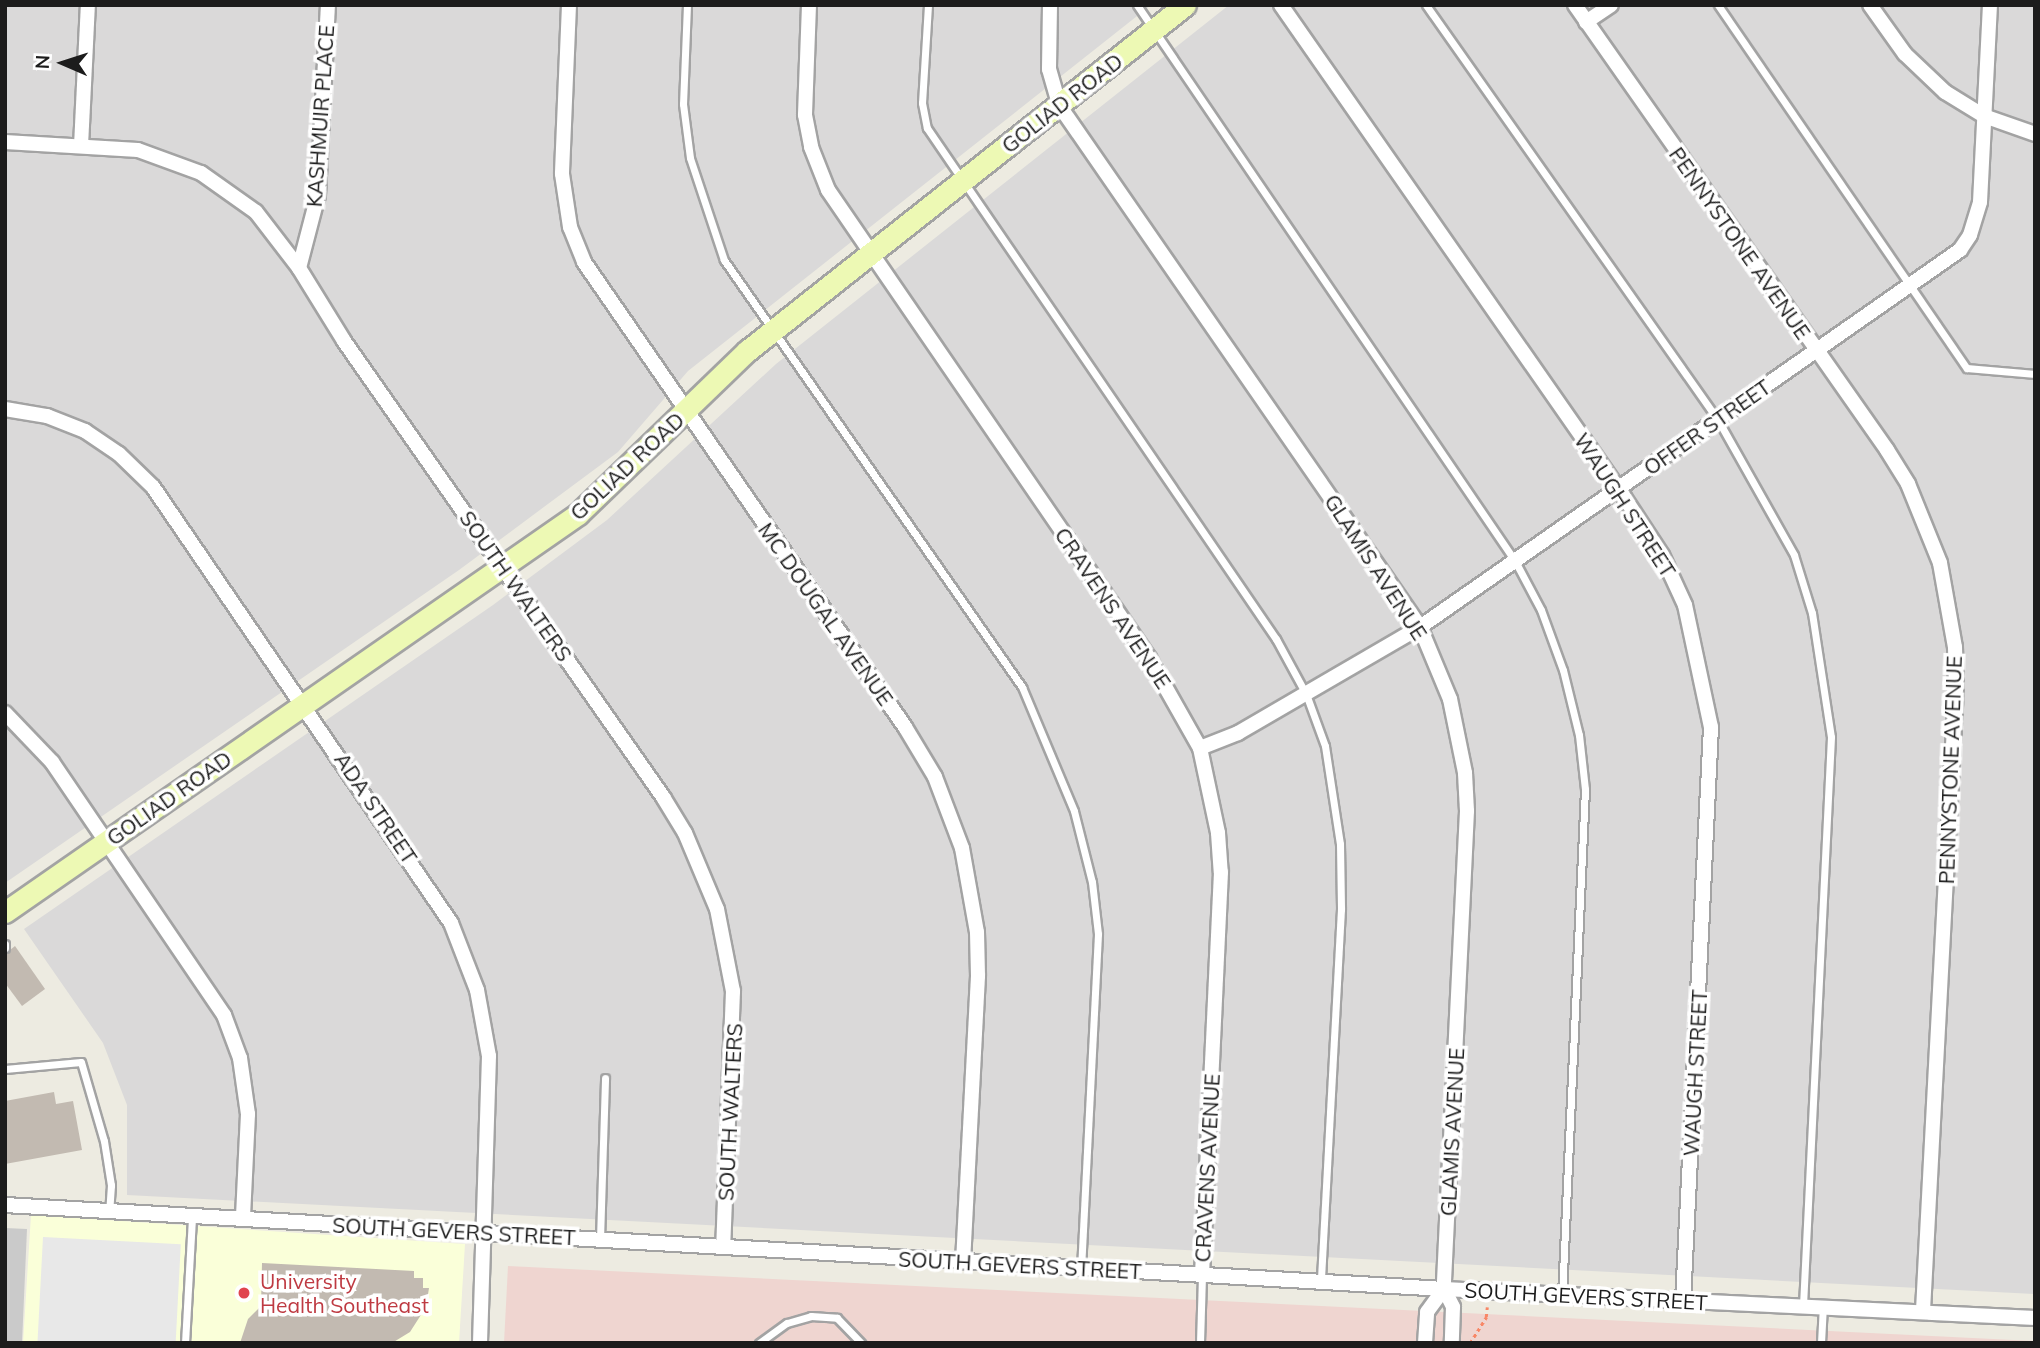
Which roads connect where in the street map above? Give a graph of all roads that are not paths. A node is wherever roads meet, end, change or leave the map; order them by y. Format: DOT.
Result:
graph roads {
  1 [pos="88,5"];
  2 [pos="328,5"];
  3 [pos="569,5"];
  4 [pos="687,5"];
  5 [pos="809,5"];
  6 [pos="928,5"];
  7 [pos="1051,5"];
  8 [pos="1137,5"];
  9 [pos="1185,5"];
  10 [pos="1281,5"];
  11 [pos="1426,5"];
  12 [pos="1574,5"];
  13 [pos="1611,5"];
  14 [pos="1718,5"];
  15 [pos="1870,5"];
  16 [pos="1990,5"];
  17 [pos="1586,22"];
  18 [pos="1153,30"];
  19 [pos="1059,105"];
  20 [pos="1984,116"];
  21 [pos="2035,134"];
  22 [pos="5,142"];
  23 [pos="81,146"];
  24 [pos="963,181"];
  25 [pos="870,254"];
  26 [pos="299,268"];
  27 [pos="1912,286"];
  28 [pos="775,329"];
  29 [pos="1816,351"];
  30 [pos="2035,374"];
  31 [pos="5,409"];
  32 [pos="686,412"];
  33 [pos="1718,419"];
  34 [pos="1618,489"];
  35 [pos="1515,561"];
  36 [pos="503,567"];
  37 [pos="1420,627"];
  38 [pos="1306,694"];
  39 [pos="304,703"];
  40 [pos="5,713"];
  41 [pos="1200,748"];
  42 [pos="107,841"];
  43 [pos="5,912"];
  44 [pos="5,1069"];
  45 [pos="605,1078"];
  46 [pos="5,1205"];
  47 [pos="109,1211"];
  48 [pos="192,1215"];
  49 [pos="243,1218"];
  50 [pos="486,1233"];
  51 [pos="600,1240"];
  52 [pos="723,1247"];
  53 [pos="963,1262"];
  54 [pos="1081,1268"];
  55 [pos="1202,1275"];
  56 [pos="1321,1282"];
  57 [pos="1444,1289"];
  58 [pos="1562,1295"];
  59 [pos="1683,1301"];
  60 [pos="1803,1306"];
  61 [pos="1823,1307"];
  62 [pos="1923,1311"];
  63 [pos="2035,1318"];
  64 [pos="185,1343"];
  65 [pos="480,1343"];
  66 [pos="759,1343"];
  67 [pos="861,1343"];
  68 [pos="1200,1343"];
  69 [pos="1425,1343"];
  70 [pos="1452,1343"];
  71 [pos="1821,1343"];
  1 -- 23 [label="street"];
  2 -- 26 [label="street, KASHMUIR PLACE"];
  3 -- 32 [label="street, MC DOUGAL AVENUE"];
  4 -- 28 [label="lane"];
  5 -- 25 [label="street, CRAVENS AVENUE"];
  6 -- 24 [label="lane"];
  7 -- 19 [label="street, GLAMIS AVENUE"];
  8 -- 18 [label="lane"];
  9 -- 18 [label="main road, GOLIAD ROAD"];
  10 -- 34 [label="street, WAUGH STREET"];
  11 -- 33 [label="lane"];
  12 -- 17 [label="street, PENNYSTONE AVENUE"];
  13 -- 17 [label="street"];
  14 -- 27 [label="lane"];
  15 -- 20 [label="street"];
  16 -- 20 [label="street, OFFER STREET"];
  17 -- 29 [label="street, PENNYSTONE AVENUE"];
  18 -- 19 [label="main road, GOLIAD ROAD"];
  18 -- 35 [label="lane"];
  19 -- 24 [label="main road, GOLIAD ROAD"];
  19 -- 37 [label="street, GLAMIS AVENUE"];
  20 -- 21 [label="street"];
  20 -- 27 [label="street, OFFER STREET"];
  22 -- 23 [label="street, SOUTH WALTERS"];
  23 -- 26 [label="street, SOUTH WALTERS"];
  24 -- 25 [label="main road, GOLIAD ROAD"];
  24 -- 38 [label="lane"];
  25 -- 28 [label="main road, GOLIAD ROAD"];
  25 -- 41 [label="street, CRAVENS AVENUE"];
  26 -- 36 [label="street, SOUTH WALTERS"];
  27 -- 29 [label="street, OFFER STREET"];
  27 -- 30 [label="lane"];
  28 -- 32 [label="main road, GOLIAD ROAD"];
  28 -- 54 [label="lane"];
  29 -- 33 [label="street, OFFER STREET"];
  29 -- 62 [label="street, PENNYSTONE AVENUE"];
  31 -- 39 [label="street, ADA STREET"];
  32 -- 36 [label="main road, GOLIAD ROAD"];
  32 -- 53 [label="street, MC DOUGAL AVENUE"];
  33 -- 34 [label="street, OFFER STREET"];
  33 -- 60 [label="lane"];
  34 -- 35 [label="street, OFFER STREET"];
  34 -- 59 [label="street, WAUGH STREET"];
  35 -- 37 [label="street, OFFER STREET"];
  35 -- 58 [label="lane"];
  36 -- 39 [label="main road, GOLIAD ROAD"];
  36 -- 52 [label="street, SOUTH WALTERS"];
  37 -- 38 [label="street, OFFER STREET"];
  37 -- 57 [label="street, GLAMIS AVENUE"];
  38 -- 41 [label="street, OFFER STREET"];
  38 -- 56 [label="lane"];
  39 -- 42 [label="main road, GOLIAD ROAD"];
  39 -- 50 [label="street, ADA STREET"];
  40 -- 42 [label="street"];
  41 -- 55 [label="street, CRAVENS AVENUE"];
  42 -- 43 [label="main road, GOLIAD ROAD"];
  42 -- 49 [label="street"];
  44 -- 47 [label="lane"];
  45 -- 51 [label="lane"];
  46 -- 47 [label="street, SOUTH GEVERS STREET"];
  47 -- 48 [label="street, SOUTH GEVERS STREET"];
  48 -- 49 [label="street, SOUTH GEVERS STREET"];
  48 -- 64 [label="lane"];
  49 -- 50 [label="street, SOUTH GEVERS STREET"];
  50 -- 51 [label="street, SOUTH GEVERS STREET"];
  50 -- 65 [label="street, ADA STREET"];
  51 -- 52 [label="street, SOUTH GEVERS STREET"];
  52 -- 53 [label="street, SOUTH GEVERS STREET"];
  53 -- 54 [label="street, SOUTH GEVERS STREET"];
  54 -- 55 [label="street, SOUTH GEVERS STREET"];
  55 -- 56 [label="street, SOUTH GEVERS STREET"];
  55 -- 68 [label="lane"];
  56 -- 57 [label="street, SOUTH GEVERS STREET"];
  57 -- 58 [label="street, SOUTH GEVERS STREET"];
  57 -- 69 [label="street"];
  57 -- 70 [label="street"];
  58 -- 59 [label="street, SOUTH GEVERS STREET"];
  59 -- 60 [label="street, SOUTH GEVERS STREET"];
  60 -- 61 [label="street, SOUTH GEVERS STREET"];
  61 -- 62 [label="street, SOUTH GEVERS STREET"];
  61 -- 71 [label="lane"];
  62 -- 63 [label="street, SOUTH GEVERS STREET"];
  66 -- 67 [label="lane"];
}
